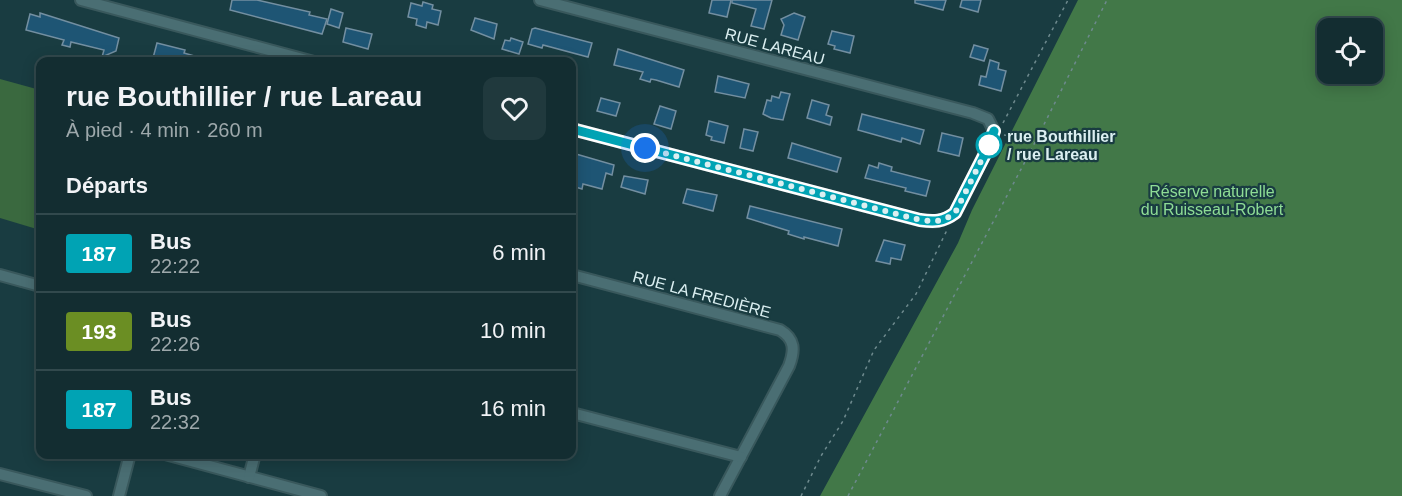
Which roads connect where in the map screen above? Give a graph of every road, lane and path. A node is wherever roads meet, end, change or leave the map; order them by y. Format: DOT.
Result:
graph roads {
  1 [pos="81,0"];
  2 [pos="540,0"];
  3 [pos="1068,0"];
  4 [pos="1107,0"];
  5 [pos="295,57"];
  6 [pos="576,130"];
  7 [pos="994,131"];
  8 [pos="1035,142"];
  9 [pos="946,220"];
  10 [pos="0,275"];
  11 [pos="576,277"];
  12 [pos="36,285"];
  13 [pos="576,413"];
  14 [pos="741,457"];
  15 [pos="129,459"];
  16 [pos="183,459"];
  17 [pos="254,459"];
  18 [pos="0,474"];
  19 [pos="249,477"];
  20 [pos="86,496"];
  21 [pos="119,496"];
  22 [pos="321,496"];
  23 [pos="720,496"];
  24 [pos="801,496"];
  25 [pos="848,496"];
  1 -- 5 [label="street"];
  2 -- 7 [label="street, RUE LAREAU"];
  3 -- 7 [label="path"];
  4 -- 8 [label="path"];
  6 -- 9 [label="street"];
  7 -- 8 [label="path"];
  7 -- 9 [label="street"];
  8 -- 25 [label="path"];
  9 -- 24 [label="path"];
  10 -- 12 [label="street"];
  11 -- 14 [label="street, RUE LA FREDIÈRE"];
  13 -- 14 [label="street"];
  14 -- 23 [label="street, RUE LA FREDIÈRE"];
  15 -- 21 [label="street"];
  16 -- 19 [label="street"];
  17 -- 19 [label="street"];
  18 -- 20 [label="street"];
  19 -- 22 [label="street"];
}
